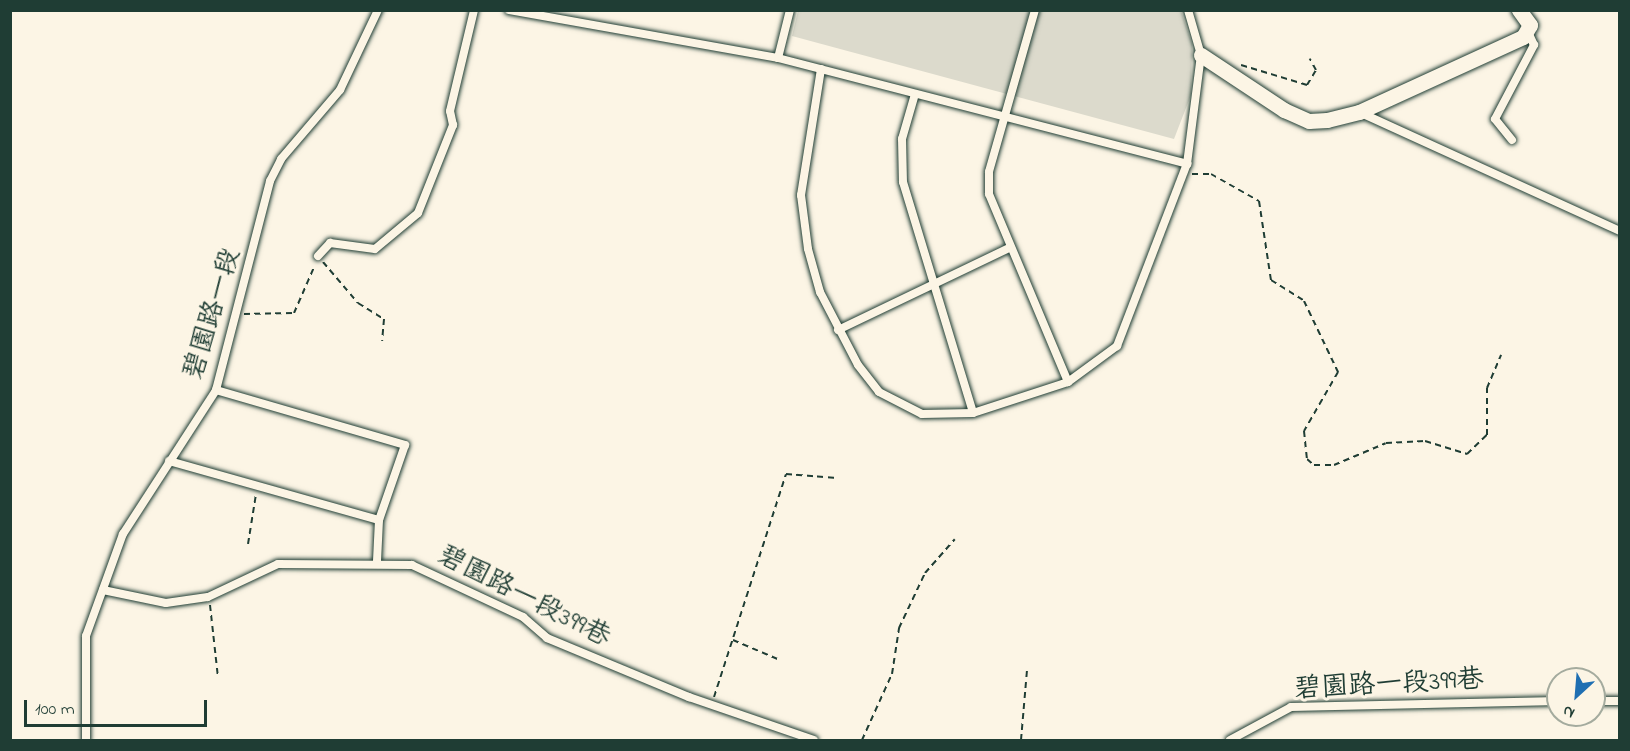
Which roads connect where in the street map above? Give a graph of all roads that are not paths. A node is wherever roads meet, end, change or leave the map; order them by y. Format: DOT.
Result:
graph roads {
  1 [pos="378,10"];
  2 [pos="474,10"];
  3 [pos="509,10"];
  4 [pos="790,10"];
  5 [pos="1035,10"];
  6 [pos="1188,10"];
  7 [pos="1519,10"];
  8 [pos="1528,32"];
  9 [pos="1201,55"];
  10 [pos="778,58"];
  11 [pos="821,69"];
  12 [pos="915,94"];
  13 [pos="1359,112"];
  14 [pos="1004,117"];
  15 [pos="1512,140"];
  16 [pos="1185,168"];
  17 [pos="1620,231"];
  18 [pos="1009,248"];
  19 [pos="318,256"];
  20 [pos="934,284"];
  21 [pos="838,330"];
  22 [pos="1068,382"];
  23 [pos="216,390"];
  24 [pos="973,413"];
  25 [pos="169,461"];
  26 [pos="380,520"];
  27 [pos="377,561"];
  28 [pos="103,590"];
  29 [pos="1546,701"];
  30 [pos="86,741"];
  31 [pos="814,741"];
  32 [pos="1230,741"];
  1 -- 23 [label="lane, 碧園路一段"];
  2 -- 19 [label="lane"];
  3 -- 10 [label="lane"];
  4 -- 10 [label="lane"];
  5 -- 14 [label="lane"];
  6 -- 9 [label="lane"];
  7 -- 8 [label="street"];
  8 -- 13 [label="street"];
  8 -- 15 [label="lane"];
  9 -- 13 [label="street"];
  9 -- 16 [label="lane"];
  10 -- 11 [label="lane"];
  11 -- 12 [label="lane"];
  11 -- 21 [label="lane"];
  12 -- 14 [label="lane"];
  12 -- 20 [label="lane"];
  13 -- 17 [label="lane"];
  14 -- 16 [label="lane"];
  14 -- 18 [label="lane"];
  16 -- 22 [label="lane"];
  18 -- 20 [label="lane"];
  18 -- 22 [label="lane"];
  20 -- 21 [label="lane"];
  20 -- 24 [label="lane"];
  21 -- 24 [label="lane"];
  22 -- 24 [label="lane"];
  23 -- 25 [label="lane, 碧園路一段"];
  23 -- 26 [label="lane"];
  25 -- 26 [label="lane"];
  25 -- 28 [label="lane, 碧園路一段"];
  26 -- 27 [label="lane"];
  27 -- 28 [label="lane, 碧園路一段399巷"];
  27 -- 31 [label="lane, 碧園路一段399巷"];
  28 -- 30 [label="lane, 碧園路一段"];
  29 -- 32 [label="lane, 碧園路一段399巷"];
}
